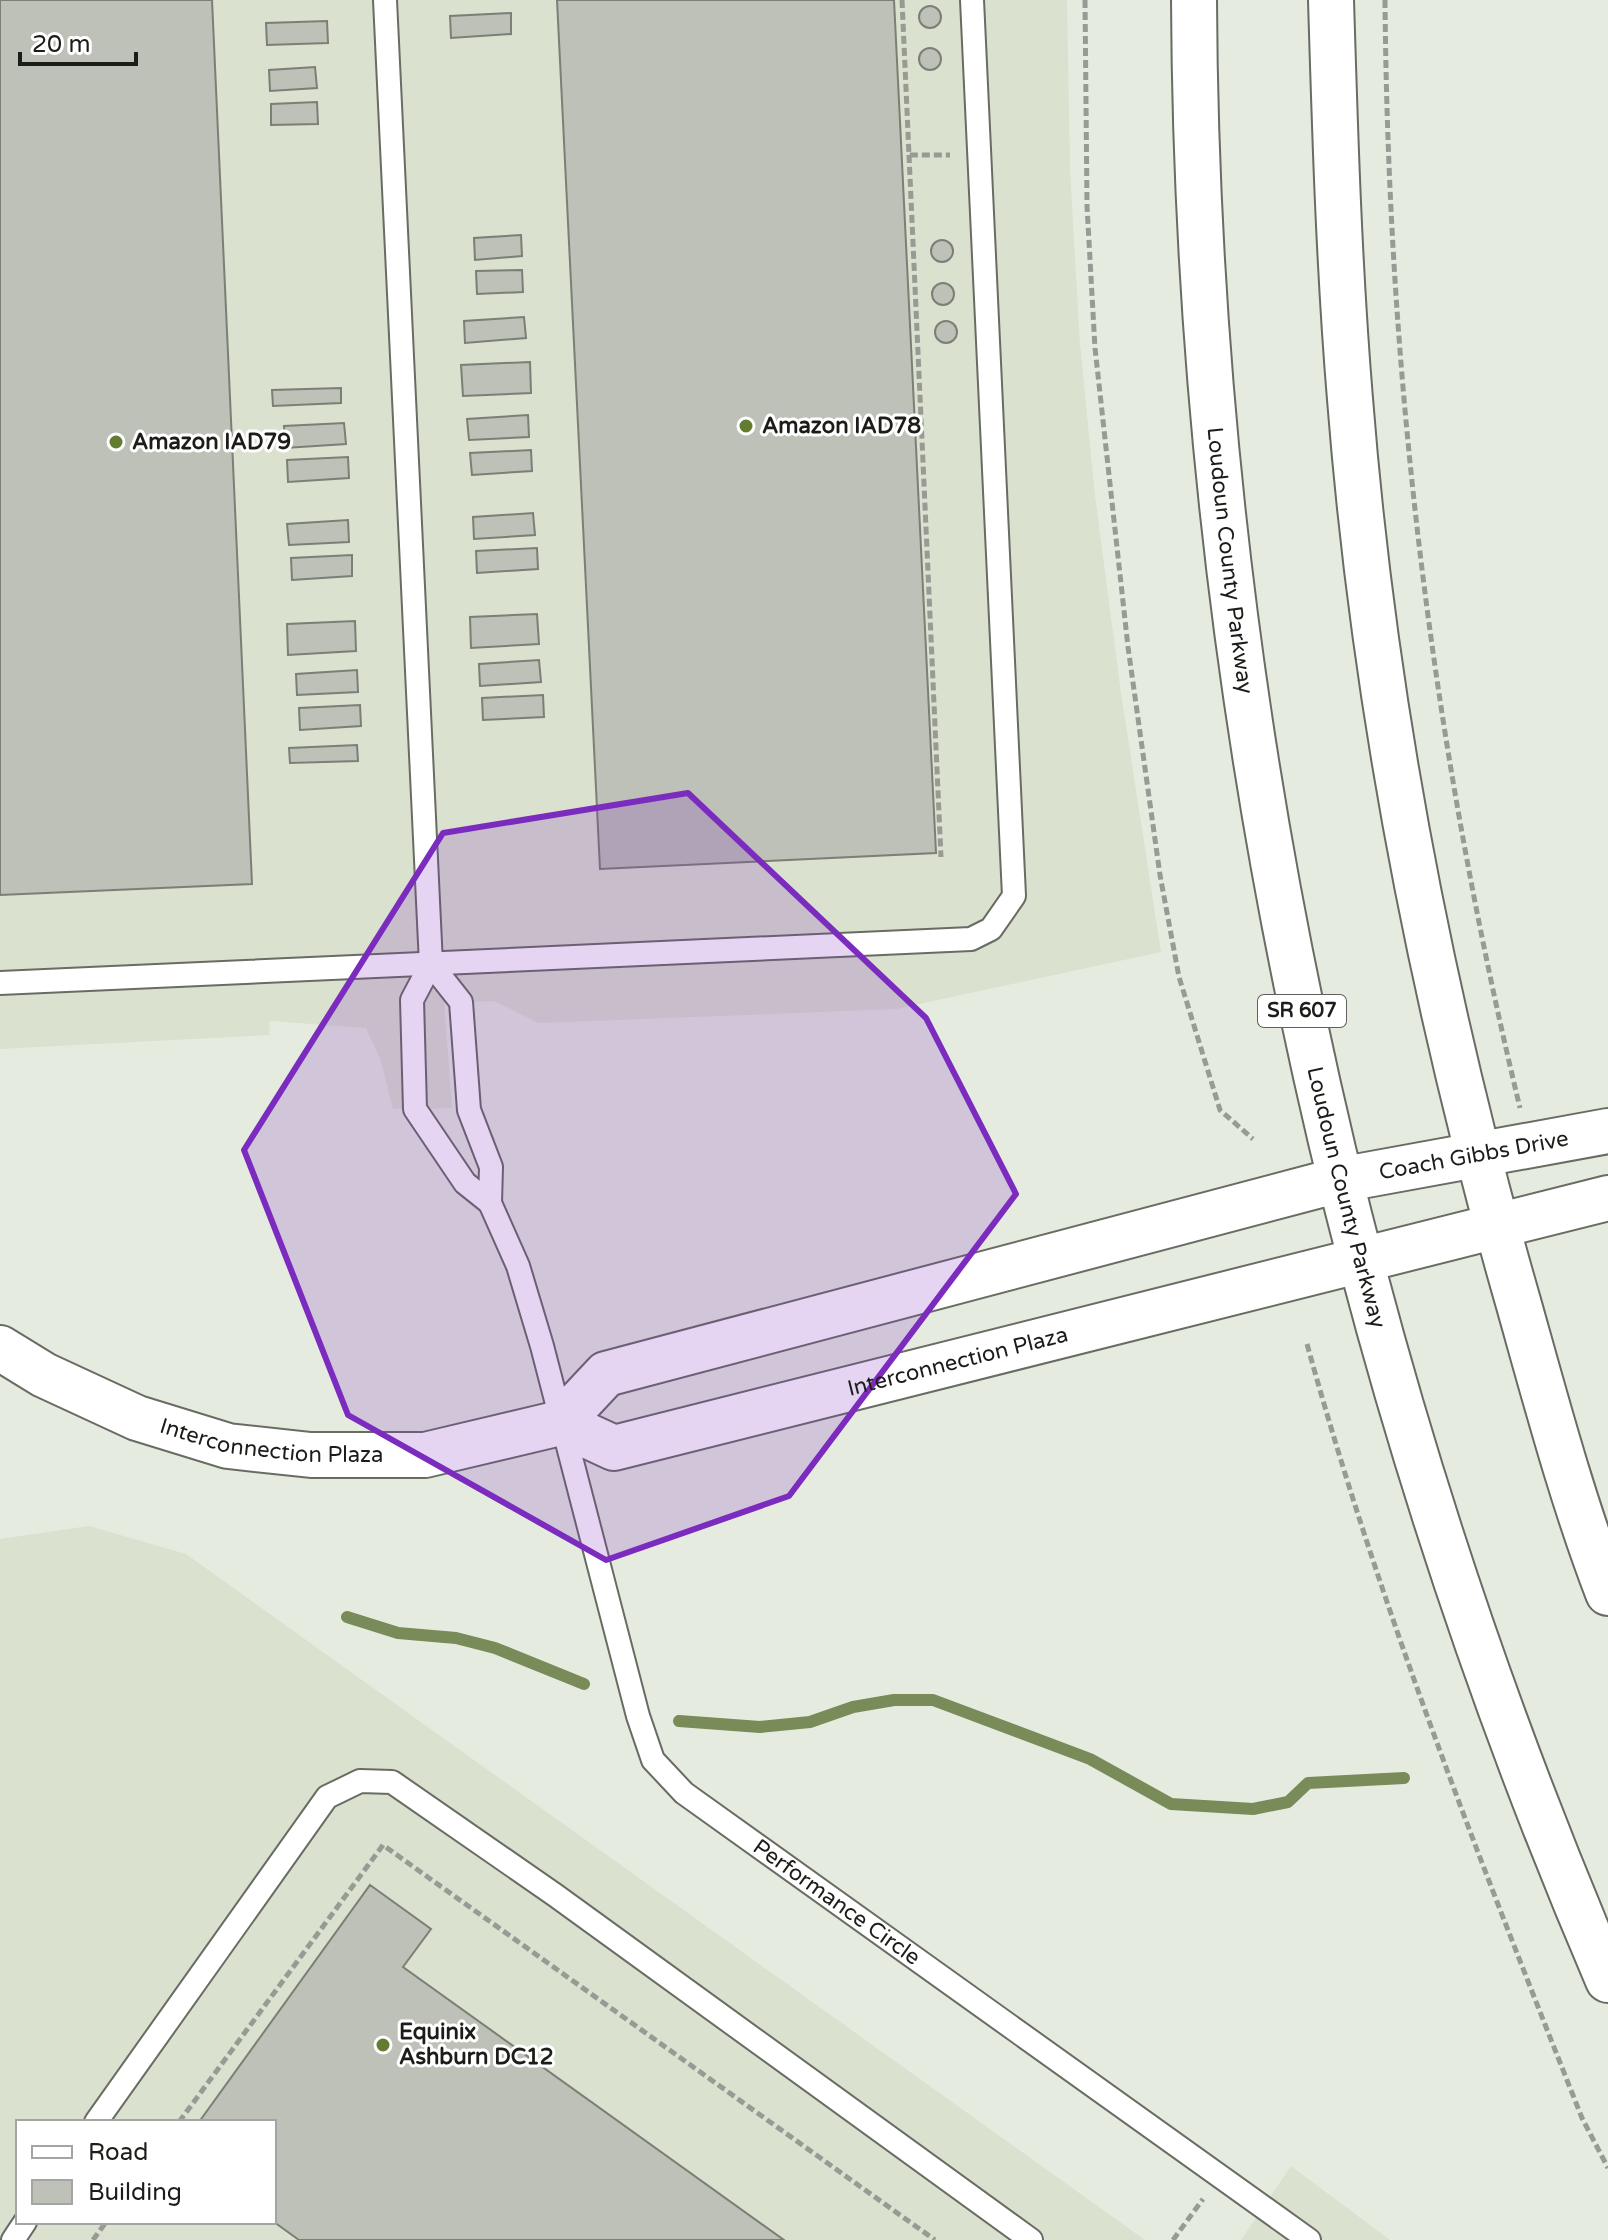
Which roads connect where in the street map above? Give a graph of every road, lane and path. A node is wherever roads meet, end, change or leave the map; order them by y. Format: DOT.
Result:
graph roads {
  1 [pos="385,0"];
  2 [pos="902,0"];
  3 [pos="972,0"];
  4 [pos="1085,0"];
  5 [pos="1194,0"];
  6 [pos="1331,0"];
  7 [pos="1385,0"];
  8 [pos="909,155"];
  9 [pos="979,155"];
  10 [pos="941,857"];
  11 [pos="431,964"];
  12 [pos="0,983"];
  13 [pos="1608,1131"];
  14 [pos="1253,1139"];
  15 [pos="1530,1146"];
  16 [pos="1477,1156"];
  17 [pos="1339,1180"];
  18 [pos="1608,1198"];
  19 [pos="490,1203"];
  20 [pos="1497,1228"];
  21 [pos="1361,1261"];
  22 [pos="1307,1344"];
  23 [pos="0,1348"];
  24 [pos="560,1423"];
  25 [pos="1608,1593"];
  26 [pos="1608,1980"];
  27 [pos="97,2120"];
  28 [pos="180,2120"];
  29 [pos="1608,2168"];
  30 [pos="1219,2176"];
  31 [pos="935,2240"];
  32 [pos="1031,2240"];
  33 [pos="1173,2240"];
  34 [pos="1309,2240"];
  1 -- 11 [label="lane"];
  2 -- 8 [label="path"];
  3 -- 9 [label="lane"];
  4 -- 14 [label="path"];
  5 -- 17 [label="main road, Loudoun County Parkway / SR 607"];
  6 -- 16 [label="main road"];
  7 -- 15 [label="path"];
  8 -- 9 [label="path"];
  8 -- 10 [label="path"];
  9 -- 11 [label="lane"];
  11 -- 12 [label="lane"];
  11 -- 19 [label="lane"];
  11 -- 19 [label="lane"];
  13 -- 15 [label="main road, Coach Gibbs Drive"];
  15 -- 16 [label="main road, Coach Gibbs Drive"];
  16 -- 17 [label="main road, Coach Gibbs Drive"];
  16 -- 20 [label="main road"];
  17 -- 21 [label="main road, Loudoun County Parkway / SR 607"];
  17 -- 24 [label="main road"];
  18 -- 20 [label="main road"];
  19 -- 24 [label="lane, Performance Circle"];
  20 -- 21 [label="main road"];
  20 -- 25 [label="main road"];
  21 -- 24 [label="main road, Interconnection Plaza"];
  21 -- 26 [label="main road, Loudoun County Parkway / SR 607"];
  22 -- 29 [label="path"];
  23 -- 24 [label="main road, Interconnection Plaza"];
  24 -- 30 [label="lane, Performance Circle"];
  27 -- 32 [label="lane"];
  28 -- 31 [label="path"];
  30 -- 33 [label="path"];
  30 -- 34 [label="lane, Performance Circle"];
}
